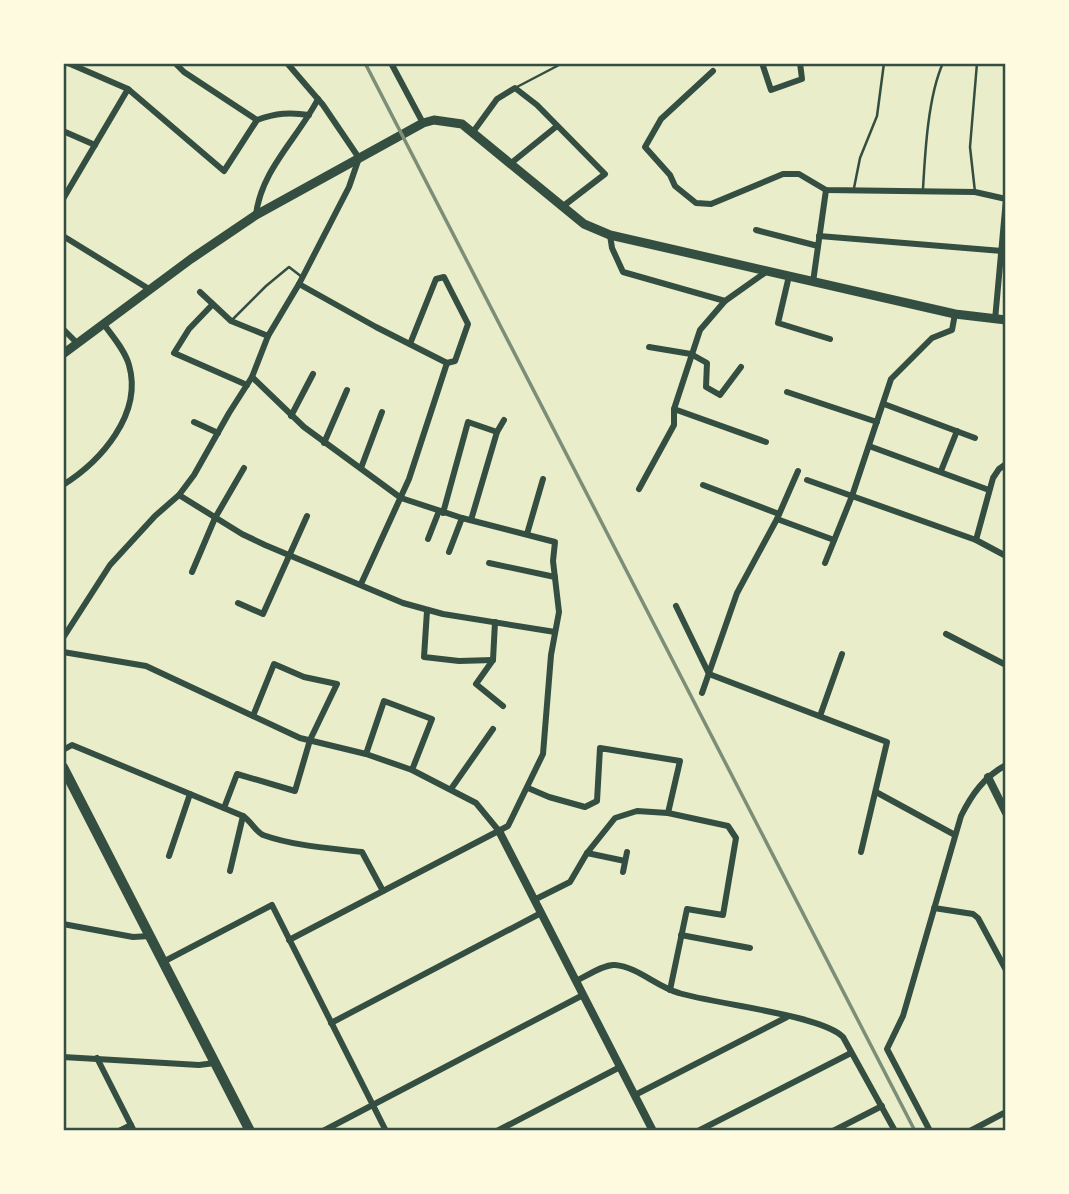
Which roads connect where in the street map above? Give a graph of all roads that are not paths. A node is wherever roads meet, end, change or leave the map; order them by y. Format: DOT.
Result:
graph roads {
  1 [pos="68,63"];
  2 [pos="175,63"];
  3 [pos="287,63"];
  4 [pos="391,63"];
  5 [pos="557,63"];
  6 [pos="762,63"];
  7 [pos="800,63"];
  8 [pos="884,63"];
  9 [pos="943,63"];
  10 [pos="977,63"];
  11 [pos="712,71"];
  12 [pos="514,88"];
  13 [pos="128,89"];
  14 [pos="318,99"];
  15 [pos="309,115"];
  16 [pos="257,120"];
  17 [pos="423,123"];
  18 [pos="557,125"];
  19 [pos="63,131"];
  20 [pos="473,132"];
  21 [pos="95,145"];
  22 [pos="359,158"];
  23 [pos="510,164"];
  24 [pos="923,189"];
  25 [pos="826,190"];
  26 [pos="975,191"];
  27 [pos="854,192"];
  28 [pos="1006,199"];
  29 [pos="63,200"];
  30 [pos="562,207"];
  31 [pos="256,215"];
  32 [pos="756,230"];
  33 [pos="610,235"];
  34 [pos="1004,235"];
  35 [pos="63,236"];
  36 [pos="819,236"];
  37 [pos="818,246"];
  38 [pos="1002,251"];
  39 [pos="766,272"];
  40 [pos="789,276"];
  41 [pos="302,277"];
  42 [pos="813,282"];
  43 [pos="299,284"];
  44 [pos="149,289"];
  45 [pos="200,292"];
  46 [pos="725,300"];
  47 [pos="212,305"];
  48 [pos="955,314"];
  49 [pos="995,320"];
  50 [pos="1006,320"];
  51 [pos="231,321"];
  52 [pos="103,323"];
  53 [pos="63,329"];
  54 [pos="268,336"];
  55 [pos="831,339"];
  56 [pos="77,343"];
  57 [pos="410,344"];
  58 [pos="649,347"];
  59 [pos="63,354"];
  60 [pos="691,354"];
  61 [pos="447,363"];
  62 [pos="741,367"];
  63 [pos="313,374"];
  64 [pos="252,377"];
  65 [pos="247,385"];
  66 [pos="347,390"];
  67 [pos="787,392"];
  68 [pos="884,404"];
  69 [pos="674,410"];
  70 [pos="382,412"];
  71 [pos="291,416"];
  72 [pos="504,420"];
  73 [pos="194,422"];
  74 [pos="877,422"];
  75 [pos="957,431"];
  76 [pos="497,432"];
  77 [pos="218,433"];
  78 [pos="975,438"];
  79 [pos="766,442"];
  80 [pos="324,443"];
  81 [pos="869,446"];
  82 [pos="1006,464"];
  83 [pos="244,468"];
  84 [pos="361,468"];
  85 [pos="798,471"];
  86 [pos="941,471"];
  87 [pos="543,479"];
  88 [pos="807,480"];
  89 [pos="63,485"];
  90 [pos="703,485"];
  91 [pos="639,489"];
  92 [pos="989,490"];
  93 [pos="179,495"];
  94 [pos="852,496"];
  95 [pos="401,498"];
  96 [pos="441,512"];
  97 [pos="307,516"];
  98 [pos="778,517"];
  99 [pos="462,518"];
  100 [pos="215,519"];
  101 [pos="471,520"];
  102 [pos="527,534"];
  103 [pos="428,539"];
  104 [pos="834,540"];
  105 [pos="976,540"];
  106 [pos="449,552"];
  107 [pos="289,555"];
  108 [pos="1006,555"];
  109 [pos="489,563"];
  110 [pos="825,563"];
  111 [pos="510,568"];
  112 [pos="192,572"];
  113 [pos="508,578"];
  114 [pos="555,578"];
  115 [pos="361,584"];
  116 [pos="238,603"];
  117 [pos="676,606"];
  118 [pos="427,611"];
  119 [pos="495,622"];
  120 [pos="555,632"];
  121 [pos="946,634"];
  122 [pos="63,638"];
  123 [pos="63,652"];
  124 [pos="842,654"];
  125 [pos="493,660"];
  126 [pos="1006,665"];
  127 [pos="709,674"];
  128 [pos="702,694"];
  129 [pos="503,706"];
  130 [pos="253,716"];
  131 [pos="820,716"];
  132 [pos="493,729"];
  133 [pos="310,740"];
  134 [pos="63,750"];
  135 [pos="366,754"];
  136 [pos="1006,765"];
  137 [pos="63,767"];
  138 [pos="412,770"];
  139 [pos="988,777"];
  140 [pos="528,788"];
  141 [pos="451,789"];
  142 [pos="876,792"];
  143 [pos="190,794"];
  144 [pos="224,808"];
  145 [pos="668,813"];
  146 [pos="1006,813"];
  147 [pos="243,816"];
  148 [pos="499,831"];
  149 [pos="955,835"];
  150 [pos="172,845"];
  151 [pos="182,848"];
  152 [pos="587,852"];
  153 [pos="627,852"];
  154 [pos="861,852"];
  155 [pos="169,856"];
  156 [pos="625,861"];
  157 [pos="230,872"];
  158 [pos="623,872"];
  159 [pos="383,891"];
  160 [pos="534,900"];
  161 [pos="934,908"];
  162 [pos="541,913"];
  163 [pos="63,924"];
  164 [pos="681,935"];
  165 [pos="150,936"];
  166 [pos="63,938"];
  167 [pos="289,940"];
  168 [pos="750,948"];
  169 [pos="163,962"];
  170 [pos="1006,970"];
  171 [pos="576,981"];
  172 [pos="670,990"];
  173 [pos="583,995"];
  174 [pos="788,1017"];
  175 [pos="331,1023"];
  176 [pos="851,1053"];
  177 [pos="63,1057"];
  178 [pos="97,1058"];
  179 [pos="215,1063"];
  180 [pos="620,1067"];
  181 [pos="635,1095"];
  182 [pos="373,1105"];
  183 [pos="882,1106"];
  184 [pos="1006,1112"];
  185 [pos="133,1128"];
  186 [pos="119,1131"];
  187 [pos="250,1131"];
  188 [pos="323,1131"];
  189 [pos="386,1131"];
  190 [pos="497,1131"];
  191 [pos="653,1131"];
  192 [pos="698,1131"];
  193 [pos="833,1131"];
  194 [pos="895,1131"];
  195 [pos="930,1131"];
  196 [pos="970,1131"];
  1 -- 13 [label="street"];
  2 -- 16 [label="street"];
  3 -- 14 [label="street"];
  4 -- 17 [label="street"];
  5 -- 12 [label="lane"];
  6 -- 7 [label="street"];
  8 -- 27 [label="lane"];
  9 -- 24 [label="lane"];
  10 -- 26 [label="lane"];
  11 -- 25 [label="street"];
  12 -- 18 [label="street"];
  12 -- 20 [label="street"];
  13 -- 16 [label="street"];
  13 -- 21 [label="street"];
  14 -- 15 [label="street"];
  14 -- 22 [label="street"];
  15 -- 16 [label="street"];
  15 -- 31 [label="street"];
  17 -- 20 [label="main road"];
  17 -- 22 [label="main road"];
  18 -- 23 [label="street"];
  18 -- 30 [label="street"];
  19 -- 21 [label="street"];
  20 -- 23 [label="main road"];
  21 -- 29 [label="street"];
  22 -- 31 [label="main road"];
  22 -- 41 [label="street"];
  23 -- 30 [label="main road"];
  24 -- 26 [label="street"];
  24 -- 27 [label="street"];
  25 -- 27 [label="street"];
  25 -- 36 [label="street"];
  26 -- 28 [label="street"];
  28 -- 34 [label="street"];
  30 -- 33 [label="main road"];
  31 -- 44 [label="main road"];
  32 -- 37 [label="street"];
  33 -- 39 [label="main road"];
  33 -- 46 [label="street"];
  34 -- 38 [label="street"];
  35 -- 44 [label="street"];
  36 -- 37 [label="street"];
  36 -- 38 [label="street"];
  37 -- 42 [label="street"];
  38 -- 49 [label="street"];
  39 -- 40 [label="main road"];
  39 -- 46 [label="street"];
  40 -- 42 [label="main road"];
  40 -- 55 [label="street"];
  41 -- 43 [label="street"];
  41 -- 51 [label="lane"];
  42 -- 48 [label="main road"];
  43 -- 54 [label="street"];
  43 -- 57 [label="street"];
  44 -- 52 [label="main road"];
  45 -- 47 [label="street"];
  46 -- 60 [label="street"];
  47 -- 51 [label="street"];
  47 -- 65 [label="street"];
  48 -- 49 [label="main road"];
  48 -- 68 [label="street"];
  49 -- 50 [label="main road"];
  51 -- 54 [label="street"];
  52 -- 56 [label="main road"];
  52 -- 89 [label="street"];
  53 -- 56 [label="street"];
  54 -- 64 [label="street"];
  56 -- 59 [label="main road"];
  57 -- 61 [label="street"];
  57 -- 61 [label="street"];
  58 -- 60 [label="street"];
  60 -- 62 [label="street"];
  60 -- 69 [label="street"];
  61 -- 95 [label="street"];
  63 -- 71 [label="street"];
  64 -- 65 [label="street"];
  64 -- 71 [label="street"];
  65 -- 77 [label="street"];
  66 -- 80 [label="street"];
  67 -- 74 [label="street"];
  68 -- 74 [label="street"];
  68 -- 75 [label="street"];
  69 -- 79 [label="street"];
  69 -- 91 [label="street"];
  70 -- 84 [label="street"];
  71 -- 80 [label="street"];
  72 -- 76 [label="street"];
  73 -- 77 [label="street"];
  74 -- 81 [label="street"];
  75 -- 78 [label="street"];
  75 -- 86 [label="street"];
  76 -- 96 [label="street"];
  76 -- 101 [label="street"];
  77 -- 93 [label="street"];
  80 -- 84 [label="street"];
  81 -- 86 [label="street"];
  81 -- 94 [label="street"];
  82 -- 92 [label="street"];
  83 -- 100 [label="street"];
  84 -- 95 [label="street"];
  85 -- 98 [label="street"];
  86 -- 92 [label="street"];
  87 -- 102 [label="street"];
  88 -- 94 [label="street"];
  90 -- 98 [label="street"];
  92 -- 105 [label="street"];
  93 -- 100 [label="street"];
  93 -- 122 [label="street"];
  94 -- 104 [label="street"];
  94 -- 105 [label="street"];
  95 -- 96 [label="street"];
  95 -- 115 [label="street"];
  96 -- 99 [label="street"];
  96 -- 103 [label="street"];
  97 -- 107 [label="street"];
  98 -- 104 [label="street"];
  98 -- 127 [label="street"];
  99 -- 101 [label="street"];
  99 -- 106 [label="street"];
  100 -- 107 [label="street"];
  100 -- 112 [label="street"];
  101 -- 102 [label="street"];
  102 -- 114 [label="street"];
  104 -- 110 [label="street"];
  105 -- 108 [label="street"];
  107 -- 115 [label="street"];
  107 -- 116 [label="street"];
  109 -- 111 [label="street"];
  111 -- 113 [label="street"];
  111 -- 114 [label="street"];
  114 -- 120 [label="street"];
  115 -- 118 [label="street"];
  117 -- 127 [label="street"];
  118 -- 119 [label="street"];
  118 -- 125 [label="street"];
  119 -- 120 [label="street"];
  119 -- 125 [label="street"];
  120 -- 140 [label="street"];
  121 -- 126 [label="street"];
  123 -- 130 [label="street"];
  124 -- 131 [label="street"];
  125 -- 129 [label="street"];
  127 -- 128 [label="street"];
  127 -- 131 [label="street"];
  130 -- 133 [label="street"];
  130 -- 133 [label="street"];
  131 -- 142 [label="street"];
  132 -- 141 [label="street"];
  133 -- 135 [label="street"];
  133 -- 144 [label="street"];
  134 -- 143 [label="street"];
  135 -- 138 [label="street"];
  135 -- 138 [label="street"];
  136 -- 139 [label="street"];
  137 -- 165 [label="highway"];
  138 -- 141 [label="street"];
  139 -- 146 [label="street"];
  139 -- 149 [label="street"];
  140 -- 145 [label="street"];
  140 -- 148 [label="street"];
  141 -- 148 [label="street"];
  142 -- 149 [label="street"];
  142 -- 154 [label="street"];
  143 -- 144 [label="street"];
  143 -- 150 [label="street"];
  144 -- 147 [label="street"];
  145 -- 152 [label="street"];
  145 -- 164 [label="street"];
  147 -- 157 [label="street"];
  147 -- 159 [label="street"];
  148 -- 159 [label="street"];
  148 -- 160 [label="street"];
  149 -- 161 [label="street"];
  150 -- 151 [label="street"];
  150 -- 155 [label="street"];
  152 -- 156 [label="street"];
  152 -- 160 [label="street"];
  153 -- 156 [label="street"];
  156 -- 158 [label="street"];
  159 -- 167 [label="street"];
  160 -- 162 [label="street"];
  161 -- 170 [label="street"];
  161 -- 195 [label="street"];
  162 -- 171 [label="street"];
  162 -- 175 [label="street"];
  163 -- 165 [label="street"];
  163 -- 166 [label="street"];
  164 -- 168 [label="street"];
  164 -- 172 [label="street"];
  165 -- 169 [label="highway"];
  167 -- 169 [label="street"];
  167 -- 175 [label="street"];
  169 -- 179 [label="highway"];
  171 -- 172 [label="street"];
  171 -- 173 [label="street"];
  172 -- 174 [label="street"];
  173 -- 180 [label="street"];
  173 -- 182 [label="street"];
  174 -- 176 [label="street"];
  174 -- 181 [label="street"];
  175 -- 182 [label="street"];
  176 -- 183 [label="street"];
  176 -- 192 [label="street"];
  177 -- 178 [label="street"];
  178 -- 179 [label="street"];
  178 -- 185 [label="street"];
  179 -- 187 [label="highway"];
  180 -- 181 [label="street"];
  180 -- 190 [label="street"];
  181 -- 191 [label="street"];
  182 -- 188 [label="street"];
  182 -- 189 [label="street"];
  183 -- 193 [label="street"];
  183 -- 194 [label="street"];
  184 -- 196 [label="street"];
  185 -- 186 [label="street"];
}
